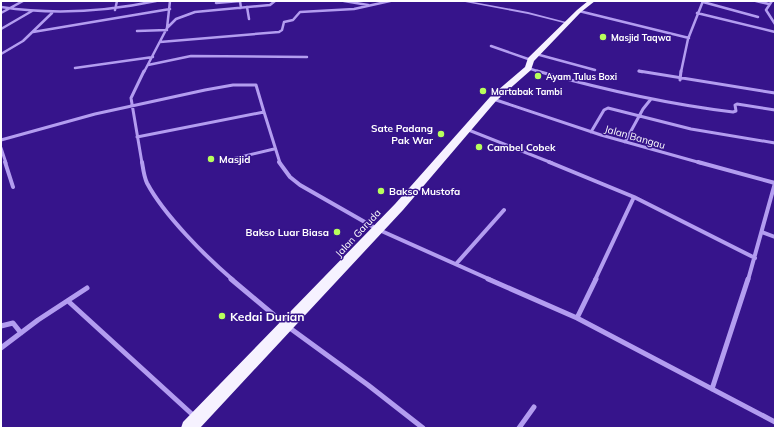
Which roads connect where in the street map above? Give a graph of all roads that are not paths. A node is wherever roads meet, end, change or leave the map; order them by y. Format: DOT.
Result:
graph roads {
  1 [pos="23,1"];
  2 [pos="117,1"];
  3 [pos="156,1"];
  4 [pos="170,1"];
  5 [pos="217,1"];
  6 [pos="258,1"];
  7 [pos="275,1"];
  8 [pos="344,1"];
  9 [pos="390,1"];
  10 [pos="462,1"];
  11 [pos="592,1"];
  12 [pos="703,1"];
  13 [pos="756,1"];
  14 [pos="772,1"];
  15 [pos="769,4"];
  16 [pos="258,6"];
  17 [pos="374,6"];
  18 [pos="1,7"];
  19 [pos="246,7"];
  20 [pos="8,8"];
  21 [pos="241,8"];
  22 [pos="170,9"];
  23 [pos="115,10"];
  24 [pos="32,11"];
  25 [pos="579,11"];
  26 [pos="1,13"];
  27 [pos="52,13"];
  28 [pos="697,13"];
  29 [pos="769,16"];
  30 [pos="775,16"];
  31 [pos="758,17"];
  32 [pos="249,19"];
  33 [pos="568,23"];
  34 [pos="775,24"];
  35 [pos="1,29"];
  36 [pos="167,29"];
  37 [pos="137,31"];
  38 [pos="33,32"];
  39 [pos="775,32"];
  40 [pos="689,38"];
  41 [pos="160,42"];
  42 [pos="491,46"];
  43 [pos="1,54"];
  44 [pos="153,57"];
  45 [pos="307,57"];
  46 [pos="532,61"];
  47 [pos="148,65"];
  48 [pos="75,68"];
  49 [pos="595,70"];
  50 [pos="639,71"];
  51 [pos="680,80"];
  52 [pos="775,93"];
  53 [pos="493,99"];
  54 [pos="652,99"];
  55 [pos="131,105"];
  56 [pos="775,110"];
  57 [pos="264,112"];
  58 [pos="640,118"];
  59 [pos="466,129"];
  60 [pos="591,132"];
  61 [pos="137,137"];
  62 [pos="1,140"];
  63 [pos="625,142"];
  64 [pos="775,143"];
  65 [pos="1,148"];
  66 [pos="274,149"];
  67 [pos="228,160"];
  68 [pos="3,163"];
  69 [pos="775,183"];
  70 [pos="13,187"];
  71 [pos="634,198"];
  72 [pos="504,210"];
  73 [pos="377,229"];
  74 [pos="762,232"];
  75 [pos="775,237"];
  76 [pos="755,258"];
  77 [pos="456,264"];
  78 [pos="87,288"];
  79 [pos="68,301"];
  80 [pos="577,318"];
  81 [pos="1,326"];
  82 [pos="288,326"];
  83 [pos="21,333"];
  84 [pos="1,348"];
  85 [pos="712,389"];
  86 [pos="534,407"];
  87 [pos="198,419"];
  88 [pos="775,422"];
  89 [pos="189,428"];
  90 [pos="423,428"];
  91 [pos="519,428"];
  1 -- 20 [label="street"];
  2 -- 23 [label="street"];
  3 -- 23 [label="street"];
  4 -- 22 [label="street"];
  5 -- 21 [label="street"];
  6 -- 16 [label="street"];
  7 -- 16 [label="street"];
  8 -- 17 [label="street"];
  9 -- 17 [label="street"];
  10 -- 33 [label="street"];
  11 -- 25 [label="highway, Jalan Garuda"];
  12 -- 28 [label="street"];
  12 -- 31 [label="street"];
  13 -- 15 [label="street"];
  14 -- 15 [label="street"];
  15 -- 29 [label="street"];
  16 -- 19 [label="street"];
  17 -- 41 [label="street"];
  18 -- 20 [label="street"];
  19 -- 21 [label="street"];
  19 -- 32 [label="street"];
  20 -- 24 [label="street"];
  20 -- 26 [label="street"];
  21 -- 36 [label="street"];
  22 -- 36 [label="street"];
  22 -- 38 [label="street"];
  23 -- 27 [label="street"];
  24 -- 27 [label="street"];
  24 -- 35 [label="street"];
  25 -- 33 [label="highway, Jalan Garuda"];
  25 -- 40 [label="street"];
  27 -- 38 [label="street"];
  28 -- 39 [label="street"];
  28 -- 40 [label="street"];
  29 -- 30 [label="street"];
  29 -- 34 [label="street"];
  33 -- 46 [label="highway, Jalan Garuda"];
  36 -- 37 [label="street"];
  36 -- 41 [label="street"];
  38 -- 43 [label="street"];
  40 -- 51 [label="street"];
  41 -- 44 [label="street"];
  42 -- 46 [label="street"];
  44 -- 47 [label="street"];
  44 -- 48 [label="street"];
  45 -- 47 [label="street"];
  46 -- 49 [label="street"];
  46 -- 53 [label="highway, Jalan Garuda"];
  46 -- 54 [label="street"];
  47 -- 55 [label="street"];
  50 -- 51 [label="street"];
  51 -- 52 [label="street"];
  53 -- 59 [label="highway, Jalan Garuda"];
  53 -- 60 [label="street, Jalan Bangau"];
  54 -- 56 [label="street"];
  54 -- 58 [label="street"];
  55 -- 57 [label="street"];
  55 -- 61 [label="street"];
  55 -- 62 [label="street"];
  57 -- 61 [label="street"];
  57 -- 66 [label="street"];
  58 -- 60 [label="street"];
  58 -- 63 [label="street"];
  58 -- 64 [label="street"];
  59 -- 71 [label="street"];
  59 -- 73 [label="highway, Jalan Garuda"];
  60 -- 63 [label="street, Jalan Bangau"];
  61 -- 82 [label="street"];
  63 -- 69 [label="street, Jalan Bangau"];
  65 -- 68 [label="street"];
  66 -- 67 [label="street"];
  66 -- 73 [label="street"];
  68 -- 70 [label="street"];
  69 -- 74 [label="street"];
  71 -- 76 [label="street"];
  71 -- 80 [label="street"];
  72 -- 77 [label="street"];
  73 -- 77 [label="street"];
  73 -- 82 [label="highway, Jalan Garuda"];
  74 -- 75 [label="street"];
  74 -- 76 [label="street"];
  76 -- 85 [label="street"];
  77 -- 80 [label="street"];
  78 -- 79 [label="street"];
  79 -- 83 [label="street"];
  79 -- 87 [label="street"];
  80 -- 85 [label="street"];
  81 -- 83 [label="street"];
  82 -- 87 [label="highway, Jalan Garuda"];
  82 -- 90 [label="street"];
  83 -- 84 [label="street"];
  85 -- 88 [label="street"];
  86 -- 91 [label="street"];
  87 -- 89 [label="highway, Jalan Garuda"];
}
